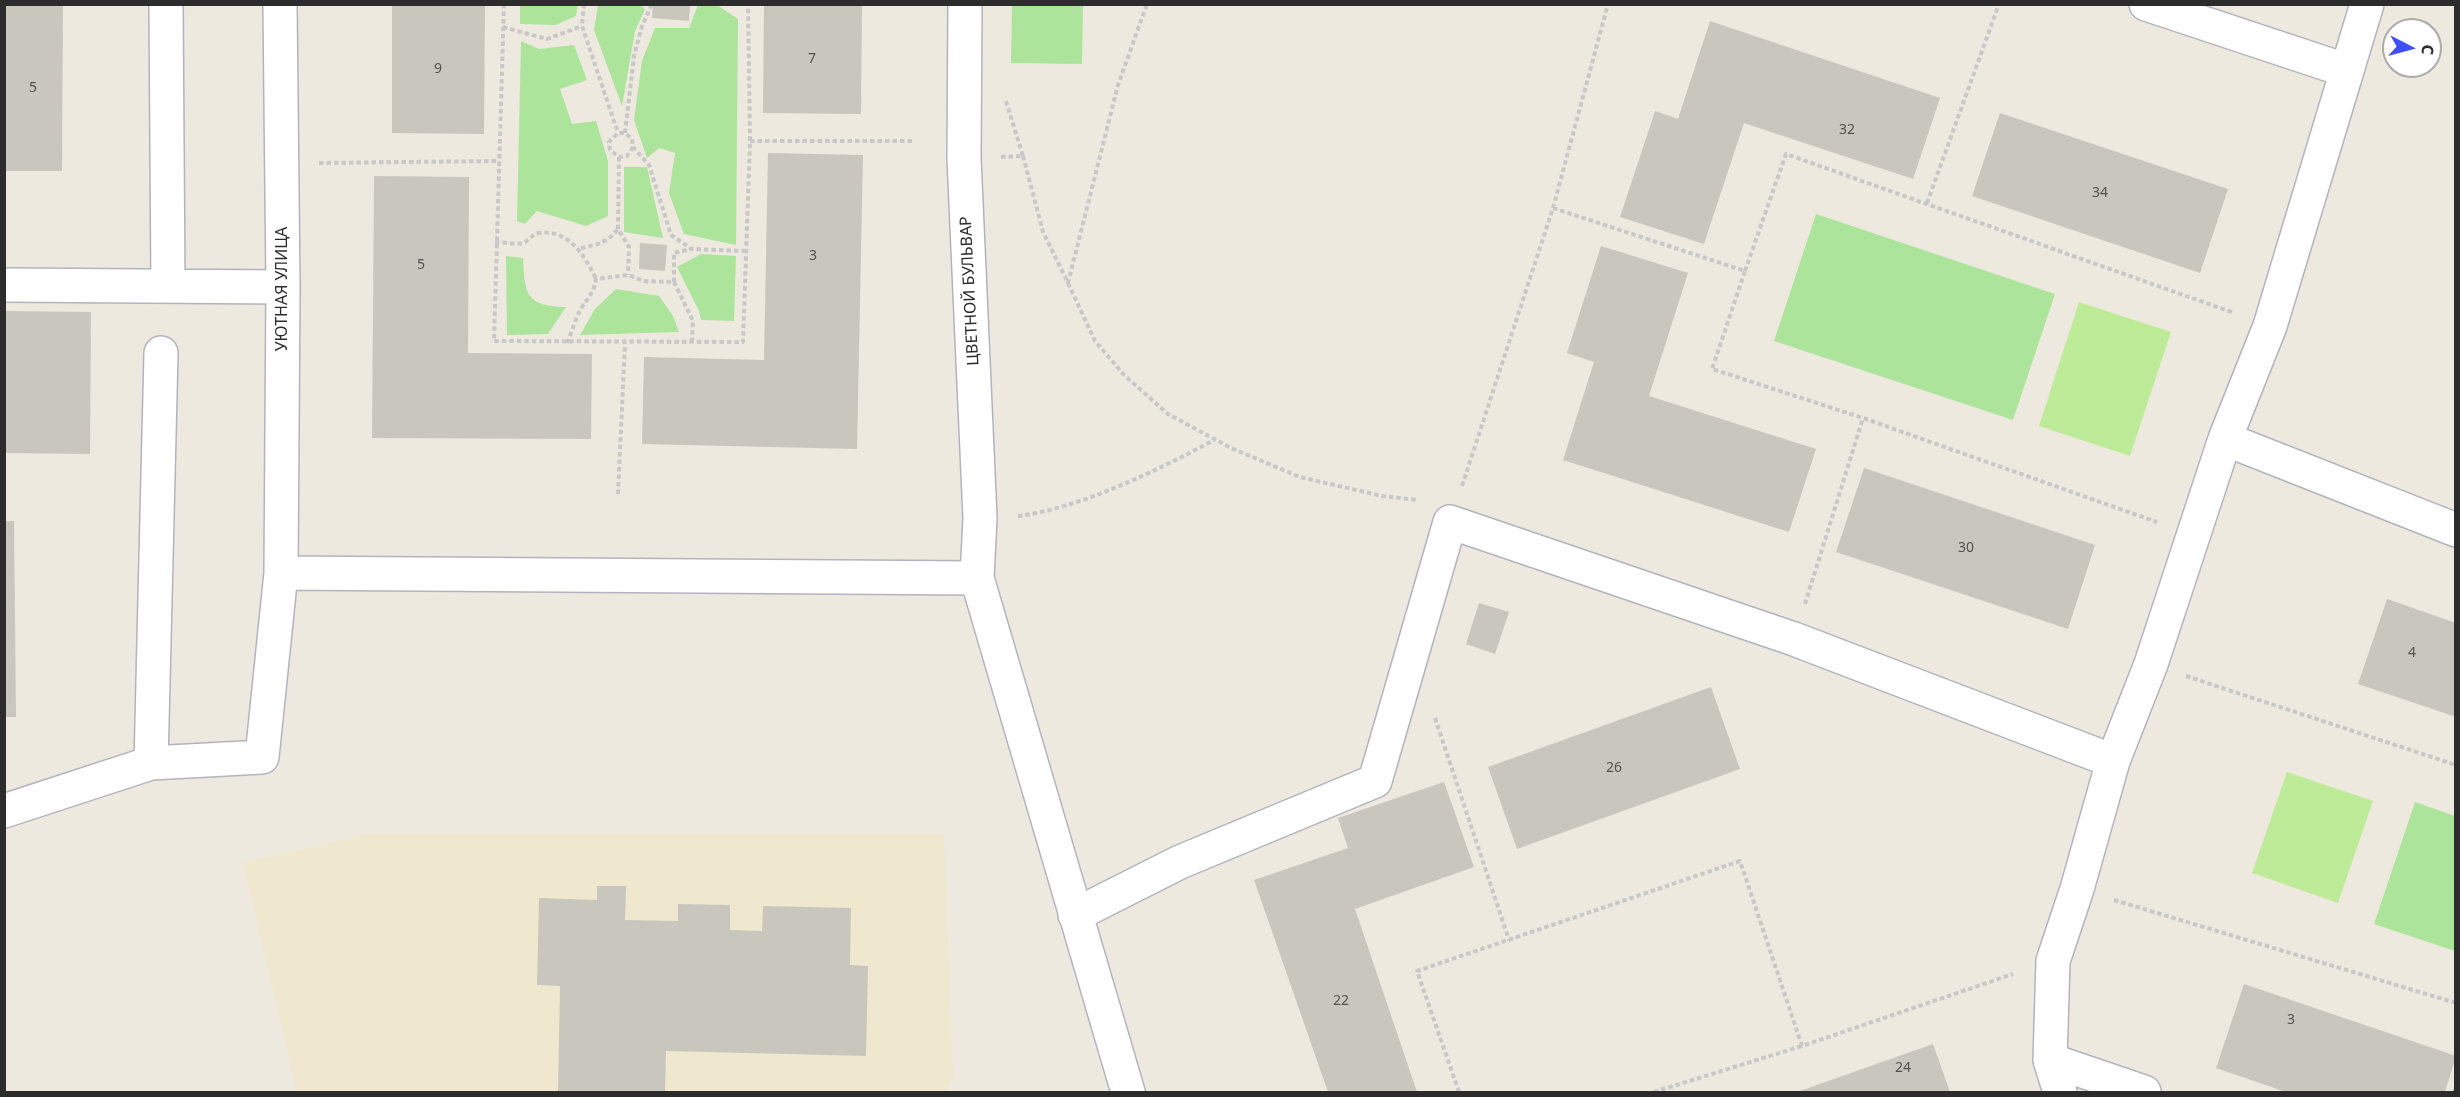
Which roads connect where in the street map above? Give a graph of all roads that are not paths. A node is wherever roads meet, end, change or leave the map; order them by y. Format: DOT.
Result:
graph roads {
  1 [pos="166,4"];
  2 [pos="280,4"];
  3 [pos="965,4"];
  4 [pos="2146,4"];
  5 [pos="2367,4"];
  6 [pos="2345,70"];
  7 [pos="4,285"];
  8 [pos="168,286"];
  9 [pos="283,287"];
  10 [pos="161,353"];
  11 [pos="2225,439"];
  12 [pos="2456,530"];
  13 [pos="281,573"];
  14 [pos="977,578"];
  15 [pos="2113,761"];
  16 [pos="152,763"];
  17 [pos="4,812"];
  18 [pos="1075,915"];
  19 [pos="2050,1060"];
  20 [pos="1128,1092"];
  21 [pos="2060,1092"];
  22 [pos="2144,1092"];
  1 -- 8 [label="street"];
  2 -- 9 [label="street, УЮТНАЯ УЛИЦА"];
  3 -- 14 [label="street, ЦВЕТНОЙ БУЛЬВАР"];
  4 -- 6 [label="street"];
  5 -- 6 [label="street"];
  6 -- 11 [label="street"];
  7 -- 8 [label="street"];
  8 -- 9 [label="street"];
  9 -- 13 [label="street, УЮТНАЯ УЛИЦА"];
  10 -- 16 [label="street"];
  11 -- 12 [label="street"];
  11 -- 15 [label="street"];
  13 -- 14 [label="street"];
  13 -- 16 [label="street, УЮТНАЯ УЛИЦА"];
  14 -- 18 [label="street, ЦВЕТНОЙ БУЛЬВАР"];
  15 -- 18 [label="street"];
  15 -- 19 [label="street"];
  16 -- 17 [label="street"];
  18 -- 20 [label="street, ЦВЕТНОЙ БУЛЬВАР"];
  19 -- 21 [label="street"];
  19 -- 22 [label="street"];
}
